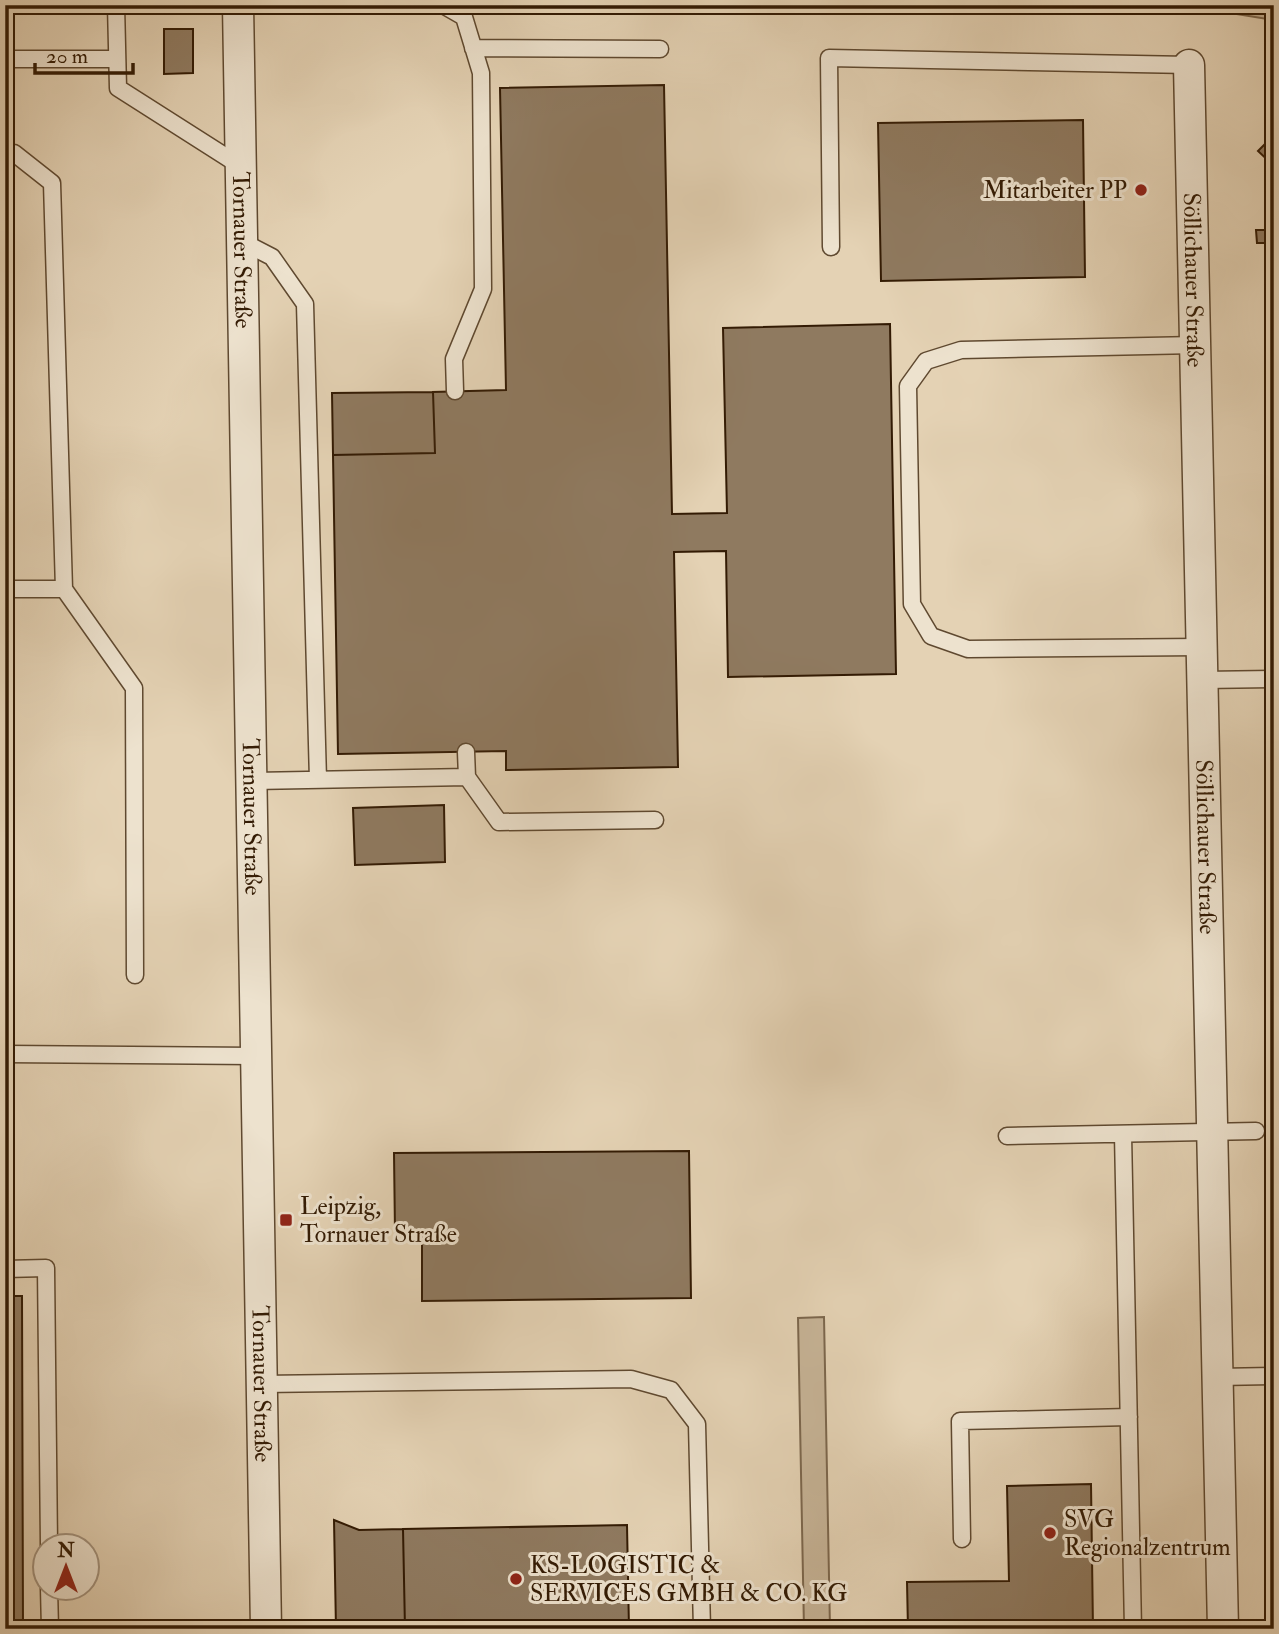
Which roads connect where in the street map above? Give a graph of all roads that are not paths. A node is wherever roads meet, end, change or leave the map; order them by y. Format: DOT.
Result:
graph roads {
  1 [pos="116,5"];
  2 [pos="238,5"];
  3 [pos="443,5"];
  4 [pos="473,48"];
  5 [pos="660,49"];
  6 [pos="5,59"];
  7 [pos="117,59"];
  8 [pos="1189,65"];
  9 [pos="5,153"];
  10 [pos="242,167"];
  11 [pos="243,242"];
  12 [pos="831,247"];
  13 [pos="1196,345"];
  14 [pos="455,391"];
  15 [pos="5,589"];
  16 [pos="64,589"];
  17 [pos="1202,647"];
  18 [pos="1274,679"];
  19 [pos="1203,680"];
  20 [pos="466,752"];
  21 [pos="467,777"];
  22 [pos="318,780"];
  23 [pos="252,781"];
  24 [pos="655,820"];
  25 [pos="135,975"];
  26 [pos="5,1054"];
  27 [pos="257,1056"];
  28 [pos="1256,1131"];
  29 [pos="1213,1132"];
  30 [pos="1123,1134"];
  31 [pos="1007,1136"];
  32 [pos="5,1269"];
  33 [pos="1274,1376"];
  34 [pos="1218,1377"];
  35 [pos="262,1384"];
  36 [pos="1129,1417"];
  37 [pos="49,1532"];
  38 [pos="962,1539"];
  39 [pos="49,1602"];
  40 [pos="50,1629"];
  41 [pos="266,1629"];
  42 [pos="702,1629"];
  43 [pos="1132,1629"];
  44 [pos="1223,1629"];
  1 -- 7 [label="lane"];
  2 -- 10 [label="street, Tornauer Straße"];
  3 -- 4 [label="lane"];
  4 -- 5 [label="lane"];
  4 -- 14 [label="lane"];
  6 -- 7 [label="lane"];
  7 -- 10 [label="lane"];
  8 -- 12 [label="lane"];
  8 -- 13 [label="street, Söllichauer Straße"];
  9 -- 16 [label="lane"];
  10 -- 11 [label="street, Tornauer Straße"];
  11 -- 22 [label="lane"];
  11 -- 23 [label="street, Tornauer Straße"];
  13 -- 17 [label="street, Söllichauer Straße"];
  13 -- 17 [label="lane"];
  15 -- 16 [label="lane"];
  16 -- 25 [label="lane"];
  17 -- 19 [label="street, Söllichauer Straße"];
  18 -- 19 [label="lane"];
  19 -- 29 [label="street, Söllichauer Straße"];
  20 -- 21 [label="lane"];
  21 -- 22 [label="lane"];
  21 -- 24 [label="lane"];
  22 -- 23 [label="lane"];
  23 -- 27 [label="street, Tornauer Straße"];
  26 -- 27 [label="lane"];
  27 -- 35 [label="street, Tornauer Straße"];
  28 -- 29 [label="lane"];
  29 -- 30 [label="lane"];
  29 -- 34 [label="street, Söllichauer Straße"];
  30 -- 31 [label="lane"];
  30 -- 36 [label="lane"];
  32 -- 37 [label="lane"];
  33 -- 34 [label="lane"];
  34 -- 44 [label="street, Söllichauer Straße"];
  35 -- 41 [label="street, Tornauer Straße"];
  35 -- 42 [label="lane"];
  36 -- 38 [label="lane"];
  36 -- 43 [label="lane"];
  39 -- 40 [label="lane"];
}
